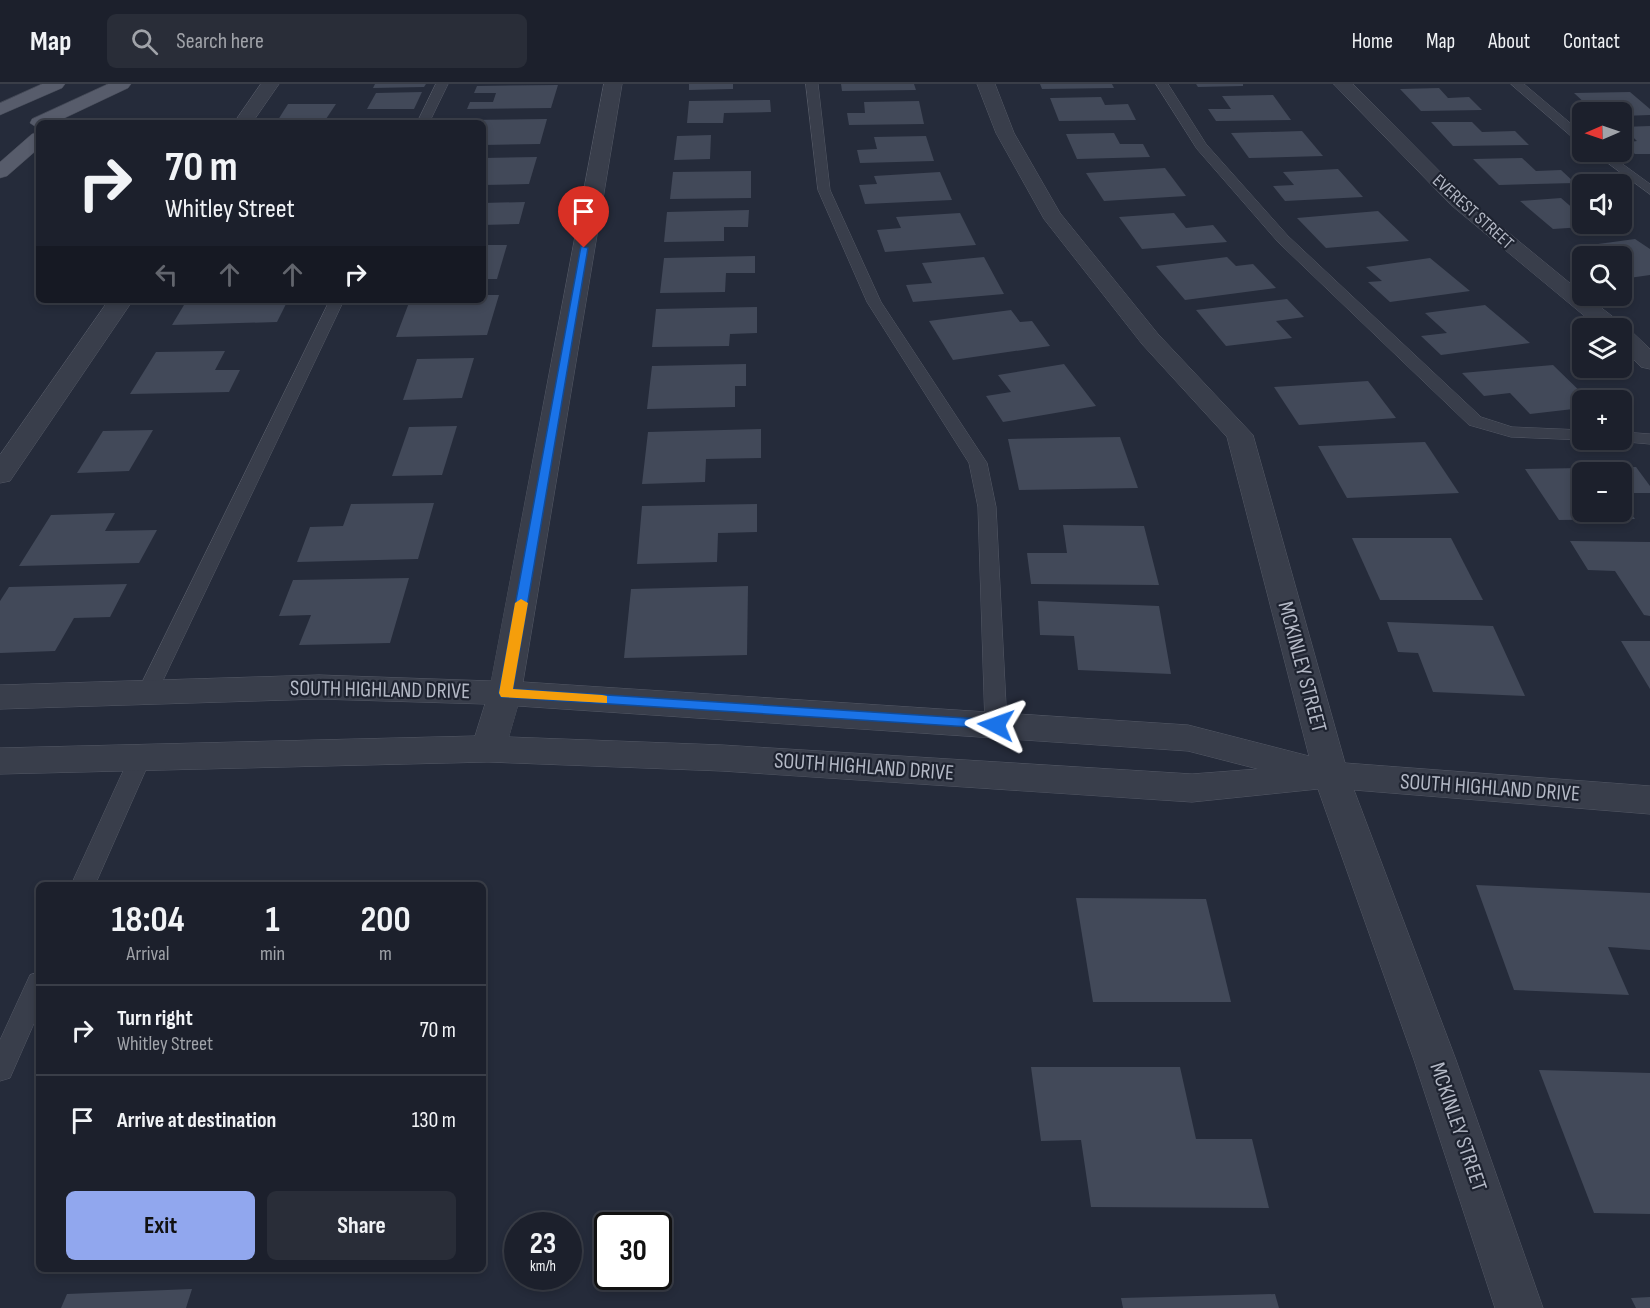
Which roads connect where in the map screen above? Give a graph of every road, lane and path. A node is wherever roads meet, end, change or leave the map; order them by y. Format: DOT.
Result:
graph roads {
  1 [pos="56,84"];
  2 [pos="122,84"];
  3 [pos="270,84"];
  4 [pos="442,84"];
  5 [pos="613,84"];
  6 [pos="812,84"];
  7 [pos="986,84"];
  8 [pos="1162,84"];
  9 [pos="1343,84"];
  10 [pos="1517,84"];
  11 [pos="77,107"];
  12 [pos="0,110"];
  13 [pos="46,120"];
  14 [pos="61,120"];
  15 [pos="245,120"];
  16 [pos="424,120"];
  17 [pos="36,124"];
  18 [pos="20,131"];
  19 [pos="1572,131"];
  20 [pos="36,141"];
  21 [pos="1612,162"];
  22 [pos="0,172"];
  23 [pos="1650,190"];
  24 [pos="119,303"];
  25 [pos="336,303"];
  26 [pos="1600,318"];
  27 [pos="1632,345"];
  28 [pos="1650,362"];
  29 [pos="1572,435"];
  30 [pos="1632,438"];
  31 [pos="1650,439"];
  32 [pos="0,475"];
  33 [pos="147,693"];
  34 [pos="505,693"];
  35 [pos="0,698"];
  36 [pos="996,725"];
  37 [pos="488,749"];
  38 [pos="141,756"];
  39 [pos="0,761"];
  40 [pos="1331,775"];
  41 [pos="1650,800"];
  42 [pos="84,882"];
  43 [pos="36,989"];
  44 [pos="0,1070"];
  45 [pos="1519,1308"];
  1 -- 12 [label="main road"];
  2 -- 11 [label="main road"];
  3 -- 15 [label="street"];
  4 -- 16 [label="lane"];
  5 -- 34 [label="street"];
  6 -- 36 [label="lane"];
  7 -- 40 [label="street, MCKINLEY STREET"];
  8 -- 29 [label="lane"];
  9 -- 26 [label="street, EVEREST STREET"];
  10 -- 19 [label="lane"];
  11 -- 13 [label="main road"];
  11 -- 14 [label="main road"];
  17 -- 18 [label="main road"];
  20 -- 22 [label="main road"];
  21 -- 23 [label="lane"];
  24 -- 32 [label="street"];
  25 -- 33 [label="lane"];
  27 -- 28 [label="street"];
  30 -- 31 [label="lane"];
  33 -- 34 [label="street, SOUTH HIGHLAND DRIVE"];
  33 -- 35 [label="street, SOUTH HIGHLAND DRIVE"];
  34 -- 36 [label="street, SOUTH HIGHLAND DRIVE"];
  34 -- 37 [label="street"];
  36 -- 40 [label="street, SOUTH HIGHLAND DRIVE"];
  37 -- 38 [label="street, SOUTH HIGHLAND DRIVE"];
  37 -- 40 [label="street, SOUTH HIGHLAND DRIVE"];
  38 -- 39 [label="street, SOUTH HIGHLAND DRIVE"];
  38 -- 42 [label="lane"];
  40 -- 41 [label="street, SOUTH HIGHLAND DRIVE"];
  40 -- 45 [label="street, MCKINLEY STREET"];
  43 -- 44 [label="lane"];
}
